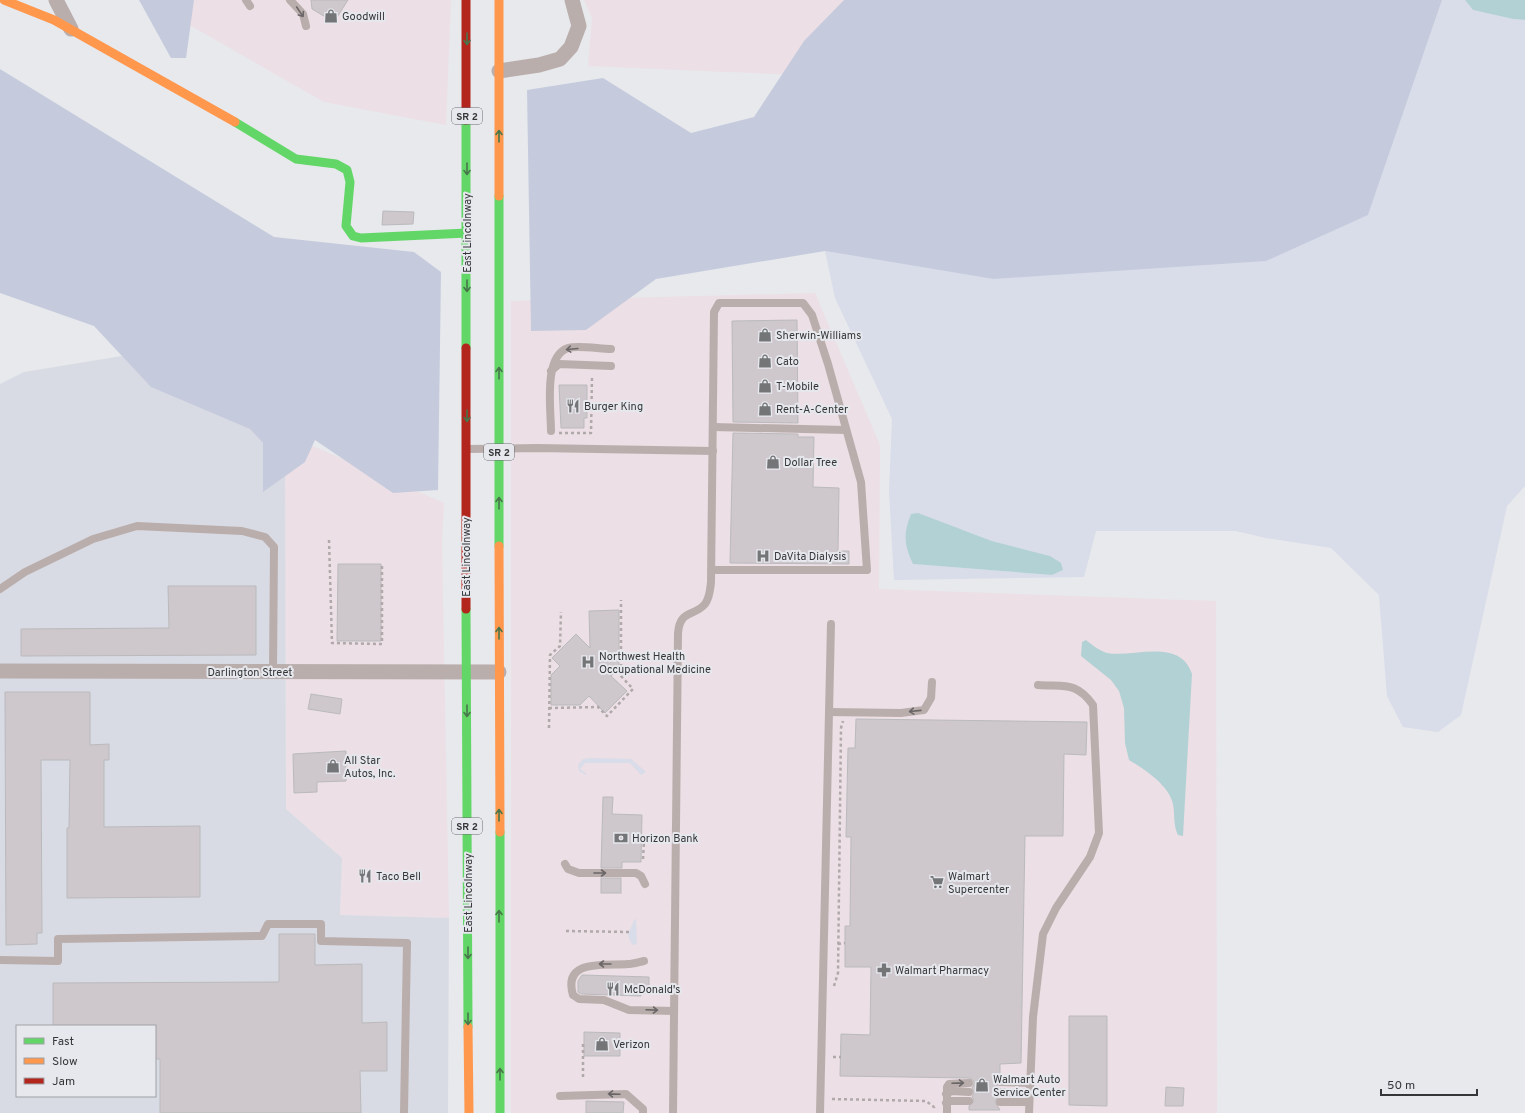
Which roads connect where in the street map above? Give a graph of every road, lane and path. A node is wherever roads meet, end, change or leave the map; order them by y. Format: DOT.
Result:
graph roads {
  1 [pos="4,0"];
  2 [pos="56,0"];
  3 [pos="290,0"];
  4 [pos="466,0"];
  5 [pos="499,0"];
  6 [pos="572,0"];
  7 [pos="34,6"];
  8 [pos="306,26"];
  9 [pos="71,29"];
  10 [pos="495,71"];
  11 [pos="466,233"];
  12 [pos="611,349"];
  13 [pos="611,366"];
  14 [pos="551,371"];
  15 [pos="592,376"];
  16 [pos="713,427"];
  17 [pos="846,430"];
  18 [pos="551,432"];
  19 [pos="499,447"];
  20 [pos="466,449"];
  21 [pos="713,451"];
  22 [pos="329,540"];
  23 [pos="382,565"];
  24 [pos="712,570"];
  25 [pos="0,589"];
  26 [pos="621,600"];
  27 [pos="561,612"];
  28 [pos="831,624"];
  29 [pos="0,671"];
  30 [pos="273,672"];
  31 [pos="466,672"];
  32 [pos="499,672"];
  33 [pos="932,682"];
  34 [pos="1038,685"];
  35 [pos="549,708"];
  36 [pos="829,712"];
  37 [pos="843,712"];
  38 [pos="549,728"];
  39 [pos="676,841"];
  40 [pos="643,859"];
  41 [pos="565,864"];
  42 [pos="645,884"];
  43 [pos="566,931"];
  44 [pos="629,932"];
  45 [pos="845,943"];
  46 [pos="838,944"];
  47 [pos="0,960"];
  48 [pos="644,961"];
  49 [pos="834,991"];
  50 [pos="674,1011"];
  51 [pos="583,1041"];
  52 [pos="833,1050"];
  53 [pos="833,1057"];
  54 [pos="841,1057"];
  55 [pos="833,1064"];
  56 [pos="583,1077"];
  57 [pos="1000,1082"];
  58 [pos="969,1083"];
  59 [pos="1030,1083"];
  60 [pos="832,1092"];
  61 [pos="969,1092"];
  62 [pos="1000,1092"];
  63 [pos="1029,1093"];
  64 [pos="560,1096"];
  65 [pos="832,1099"];
  66 [pos="946,1099"];
  67 [pos="969,1101"];
  68 [pos="1000,1102"];
  69 [pos="1029,1102"];
  70 [pos="832,1106"];
  71 [pos="934,1107"];
  72 [pos="404,1113"];
  73 [pos="469,1113"];
  74 [pos="500,1113"];
  75 [pos="643,1113"];
  76 [pos="673,1113"];
  77 [pos="820,1113"];
  78 [pos="947,1113"];
  79 [pos="1029,1113"];
  1 -- 7 [label="main road"];
  2 -- 9 [label="street"];
  3 -- 8 [label="lane, one-way"];
  4 -- 11 [label="main road, East Lincolnway / SR 2, one-way"];
  5 -- 10 [label="main road, SR 2"];
  6 -- 10 [label="street"];
  7 -- 9 [label="main road"];
  9 -- 11 [label="main road"];
  19 -- 10 [label="main road, SR 2, one-way"];
  11 -- 20 [label="main road, East Lincolnway / SR 2, one-way"];
  12 -- 14 [label="lane, one-way"];
  13 -- 14 [label="lane"];
  14 -- 18 [label="lane"];
  15 -- 18 [label="path"];
  16 -- 17 [label="lane"];
  16 -- 17 [label="lane"];
  16 -- 21 [label="lane"];
  17 -- 24 [label="lane"];
  19 -- 20 [label="lane"];
  19 -- 21 [label="lane"];
  32 -- 19 [label="main road, SR 2, one-way"];
  20 -- 31 [label="main road, East Lincolnway / SR 2"];
  21 -- 24 [label="lane"];
  22 -- 23 [label="path"];
  24 -- 39 [label="lane"];
  25 -- 30 [label="lane"];
  26 -- 35 [label="path"];
  27 -- 35 [label="path"];
  28 -- 36 [label="lane"];
  29 -- 30 [label="street, Darlington Street"];
  30 -- 31 [label="street, Darlington Street"];
  31 -- 32 [label="street, Darlington Street"];
  31 -- 73 [label="main road, East Lincolnway / SR 2, one-way"];
  74 -- 32 [label="main road, SR 2, one-way"];
  33 -- 37 [label="lane, one-way"];
  34 -- 59 [label="lane"];
  35 -- 38 [label="path"];
  36 -- 37 [label="lane"];
  36 -- 77 [label="lane"];
  37 -- 46 [label="path"];
  39 -- 40 [label="path"];
  39 -- 50 [label="lane"];
  41 -- 42 [label="lane, one-way"];
  43 -- 44 [label="path"];
  45 -- 46 [label="path"];
  46 -- 49 [label="path"];
  47 -- 72 [label="lane"];
  48 -- 50 [label="lane, one-way"];
  50 -- 76 [label="lane"];
  51 -- 56 [label="path"];
  52 -- 53 [label="path"];
  53 -- 54 [label="path"];
  53 -- 55 [label="path"];
  57 -- 59 [label="lane"];
  66 -- 58 [label="lane, one-way"];
  59 -- 63 [label="lane"];
  60 -- 65 [label="path"];
  61 -- 66 [label="lane"];
  62 -- 63 [label="lane"];
  63 -- 69 [label="lane"];
  75 -- 64 [label="lane, one-way"];
  65 -- 70 [label="path"];
  65 -- 71 [label="path"];
  66 -- 67 [label="lane"];
  66 -- 78 [label="lane"];
  68 -- 69 [label="lane"];
  69 -- 79 [label="lane"];
}
